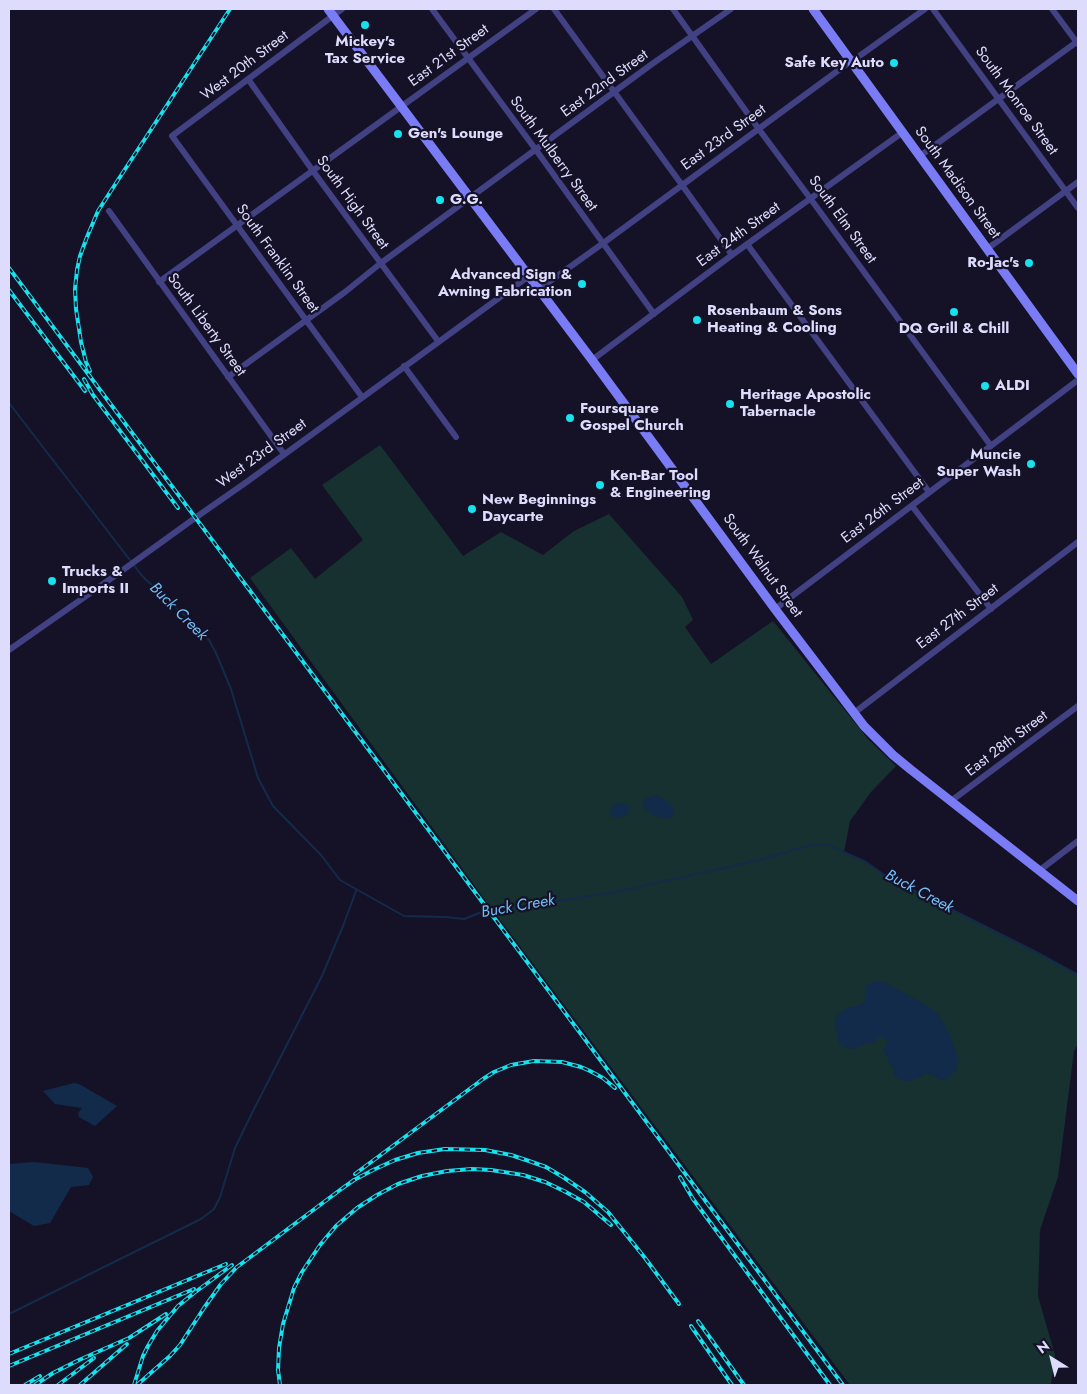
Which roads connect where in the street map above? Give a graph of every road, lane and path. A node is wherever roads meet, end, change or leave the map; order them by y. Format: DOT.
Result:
graph roads {
  1 [pos="342,9"];
  2 [pos="432,9"];
  3 [pos="536,9"];
  4 [pos="554,9"];
  5 [pos="673,9"];
  6 [pos="731,9"];
  7 [pos="813,9"];
  8 [pos="925,9"];
  9 [pos="933,9"];
  10 [pos="1052,9"];
  11 [pos="330,12"];
  12 [pos="693,36"];
  13 [pos="1078,43"];
  14 [pos="467,58"];
  15 [pos="851,61"];
  16 [pos="248,79"];
  17 [pos="614,92"];
  18 [pos="999,98"];
  19 [pos="401,106"];
  20 [pos="758,128"];
  21 [pos="903,132"];
  22 [pos="172,136"];
  23 [pos="536,150"];
  24 [pos="920,156"];
  25 [pos="313,171"];
  26 [pos="1078,182"];
  27 [pos="682,185"];
  28 [pos="1066,191"];
  29 [pos="471,198"];
  30 [pos="810,198"];
  31 [pos="1078,208"];
  32 [pos="109,211"];
  33 [pos="237,226"];
  34 [pos="602,244"];
  35 [pos="747,244"];
  36 [pos="987,249"];
  37 [pos="732,255"];
  38 [pos="381,263"];
  39 [pos="528,276"];
  40 [pos="159,282"];
  41 [pos="539,289"];
  42 [pos="654,314"];
  43 [pos="306,320"];
  44 [pos="438,341"];
  45 [pos="592,360"];
  46 [pos="404,366"];
  47 [pos="1078,374"];
  48 [pos="228,377"];
  49 [pos="1078,380"];
  50 [pos="362,397"];
  51 [pos="456,437"];
  52 [pos="991,446"];
  53 [pos="284,454"];
  54 [pos="929,492"];
  55 [pos="912,506"];
  56 [pos="1078,542"];
  57 [pos="775,609"];
  58 [pos="991,609"];
  59 [pos="9,650"];
  60 [pos="1078,706"];
  61 [pos="854,713"];
  62 [pos="951,801"];
  63 [pos="1078,841"];
  64 [pos="1040,870"];
  65 [pos="1078,901"];
  1 -- 11 [label="street, West 20th Street"];
  2 -- 14 [label="street, South Mulberry Street"];
  3 -- 14 [label="street, East 21st Street"];
  4 -- 17 [label="street"];
  5 -- 12 [label="street, South Elm Street"];
  6 -- 12 [label="street, East 22nd Street"];
  7 -- 15 [label="main road, South Madison Street"];
  8 -- 15 [label="street, East 23rd Street"];
  9 -- 18 [label="street, South Monroe Street"];
  10 -- 13 [label="street"];
  11 -- 16 [label="street, West 20th Street"];
  11 -- 19 [label="main road, South Walnut Street"];
  12 -- 17 [label="street, East 22nd Street"];
  12 -- 20 [label="street, South Elm Street"];
  13 -- 18 [label="street"];
  14 -- 19 [label="street, East 21st Street"];
  14 -- 23 [label="street, South Mulberry Street"];
  15 -- 20 [label="street, East 23rd Street"];
  15 -- 21 [label="main road, South Madison Street"];
  16 -- 22 [label="street, West 20th Street"];
  16 -- 25 [label="street, South High Street"];
  17 -- 23 [label="street, East 22nd Street"];
  17 -- 27 [label="street"];
  18 -- 24 [label="street"];
  18 -- 28 [label="street, South Monroe Street"];
  19 -- 25 [label="street, East 21st Street"];
  19 -- 29 [label="main road, South Walnut Street"];
  20 -- 27 [label="street, East 23rd Street"];
  20 -- 30 [label="street, South Elm Street"];
  21 -- 24 [label="main road, South Madison Street"];
  21 -- 30 [label="street, East 24th Street"];
  22 -- 33 [label="street, South Franklin Street"];
  23 -- 29 [label="street, East 22nd Street"];
  23 -- 34 [label="street, South Mulberry Street"];
  24 -- 36 [label="main road, South Madison Street"];
  25 -- 33 [label="street, East 21st Street"];
  25 -- 38 [label="street, South High Street"];
  26 -- 28 [label="street"];
  27 -- 34 [label="street, East 23rd Street"];
  27 -- 37 [label="street"];
  28 -- 31 [label="street, South Monroe Street"];
  28 -- 36 [label="street"];
  29 -- 38 [label="street, East 22nd Street"];
  29 -- 39 [label="main road, South Walnut Street"];
  30 -- 35 [label="street, East 24th Street"];
  30 -- 52 [label="street, South Elm Street"];
  32 -- 40 [label="street, South Liberty Street"];
  33 -- 40 [label="street, East 21st Street"];
  33 -- 43 [label="street, South Franklin Street"];
  34 -- 41 [label="street, East 23rd Street"];
  34 -- 42 [label="street, South Mulberry Street"];
  35 -- 37 [label="street, East 24th Street"];
  35 -- 54 [label="street"];
  36 -- 47 [label="main road, South Madison Street"];
  37 -- 42 [label="street, East 24th Street"];
  38 -- 43 [label="street, East 22nd Street"];
  38 -- 44 [label="street, South High Street"];
  39 -- 41 [label="main road, South Walnut Street"];
  39 -- 44 [label="street, West 23rd Street"];
  40 -- 48 [label="street, South Liberty Street"];
  41 -- 45 [label="main road, South Walnut Street"];
  42 -- 45 [label="street, East 24th Street"];
  43 -- 48 [label="street, East 22nd Street"];
  43 -- 50 [label="street, South Franklin Street"];
  44 -- 46 [label="street, West 23rd Street"];
  45 -- 57 [label="main road, South Walnut Street"];
  46 -- 50 [label="street, West 23rd Street"];
  46 -- 51 [label="street"];
  48 -- 53 [label="street, South Liberty Street"];
  49 -- 52 [label="street, East 26th Street"];
  50 -- 53 [label="street, West 23rd Street"];
  52 -- 54 [label="street, East 26th Street"];
  53 -- 59 [label="street, West 23rd Street"];
  54 -- 55 [label="street, East 26th Street"];
  55 -- 57 [label="street, East 26th Street"];
  55 -- 58 [label="street"];
  56 -- 58 [label="street, East 27th Street"];
  57 -- 61 [label="main road, South Walnut Street"];
  58 -- 61 [label="street, East 27th Street"];
  60 -- 62 [label="street, East 28th Street"];
  61 -- 62 [label="main road, South Walnut Street"];
  62 -- 64 [label="main road, South Walnut Street"];
  63 -- 64 [label="street"];
  64 -- 65 [label="main road, South Walnut Street"];
}
